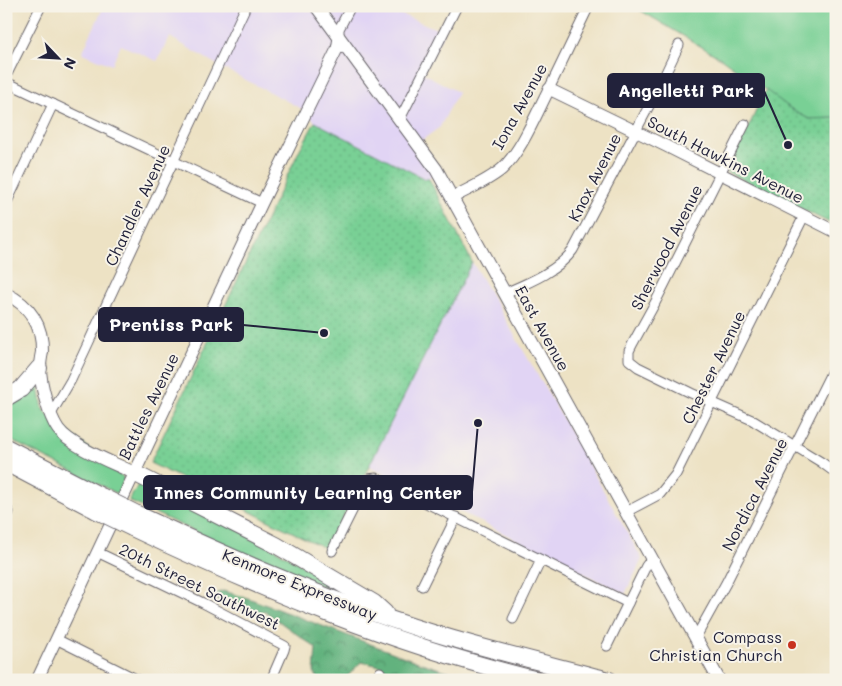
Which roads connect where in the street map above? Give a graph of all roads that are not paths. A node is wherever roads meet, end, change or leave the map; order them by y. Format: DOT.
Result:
graph roads {
  1 [pos="42,6"];
  2 [pos="246,6"];
  3 [pos="316,6"];
  4 [pos="351,6"];
  5 [pos="457,6"];
  6 [pos="589,6"];
  7 [pos="339,38"];
  8 [pos="679,45"];
  9 [pos="6,76"];
  10 [pos="6,82"];
  11 [pos="549,89"];
  12 [pos="53,104"];
  13 [pos="400,119"];
  14 [pos="744,124"];
  15 [pos="635,131"];
  16 [pos="174,161"];
  17 [pos="721,173"];
  18 [pos="452,198"];
  19 [pos="262,203"];
  20 [pos="6,204"];
  21 [pos="804,216"];
  22 [pos="836,232"];
  23 [pos="504,293"];
  24 [pos="6,294"];
  25 [pos="836,362"];
  26 [pos="40,368"];
  27 [pos="6,398"];
  28 [pos="712,403"];
  29 [pos="51,414"];
  30 [pos="795,446"];
  31 [pos="6,447"];
  32 [pos="6,464"];
  33 [pos="134,472"];
  34 [pos="836,473"];
  35 [pos="100,504"];
  36 [pos="626,512"];
  37 [pos="456,517"];
  38 [pos="134,521"];
  39 [pos="332,551"];
  40 [pos="97,552"];
  41 [pos="652,558"];
  42 [pos="541,560"];
  43 [pos="422,586"];
  44 [pos="628,603"];
  45 [pos="513,619"];
  46 [pos="394,621"];
  47 [pos="696,637"];
  48 [pos="56,639"];
  49 [pos="608,646"];
  50 [pos="37,680"];
  51 [pos="138,680"];
  52 [pos="271,680"];
  53 [pos="538,680"];
  54 [pos="609,680"];
  55 [pos="719,680"];
  1 -- 9 [label="street"];
  2 -- 16 [label="street, Chandler Avenue"];
  3 -- 7 [label="main road, East Avenue"];
  4 -- 7 [label="street"];
  5 -- 13 [label="street"];
  6 -- 11 [label="street, Iona Avenue"];
  7 -- 13 [label="main road, East Avenue"];
  7 -- 19 [label="street, Battles Avenue"];
  8 -- 15 [label="street, Knox Avenue"];
  10 -- 12 [label="street"];
  11 -- 15 [label="street, South Hawkins Avenue"];
  11 -- 18 [label="street, Iona Avenue"];
  12 -- 16 [label="street"];
  12 -- 20 [label="street"];
  13 -- 18 [label="main road, East Avenue"];
  14 -- 17 [label="street, Sherwood Avenue"];
  15 -- 17 [label="street, South Hawkins Avenue"];
  15 -- 23 [label="street, Knox Avenue"];
  16 -- 19 [label="street"];
  16 -- 29 [label="street, Chandler Avenue"];
  17 -- 21 [label="street, South Hawkins Avenue"];
  17 -- 28 [label="street, Sherwood Avenue"];
  18 -- 23 [label="main road, East Avenue"];
  19 -- 33 [label="street, Battles Avenue"];
  21 -- 22 [label="street, South Hawkins Avenue"];
  21 -- 28 [label="street, Chester Avenue"];
  23 -- 36 [label="main road, East Avenue"];
  24 -- 26 [label="main road"];
  25 -- 30 [label="street, Nordica Avenue"];
  26 -- 27 [label="highway"];
  26 -- 29 [label="main road"];
  28 -- 30 [label="street, Sherwood Avenue"];
  28 -- 36 [label="street, Chester Avenue"];
  29 -- 33 [label="main road"];
  30 -- 34 [label="street, Sherwood Avenue"];
  30 -- 47 [label="street, Nordica Avenue"];
  31 -- 35 [label="highway, Kenmore Expressway"];
  32 -- 35 [label="highway, Kenmore Expressway"];
  33 -- 40 [label="street, Battles Avenue"];
  33 -- 46 [label="highway"];
  35 -- 38 [label="highway, Kenmore Expressway, bridge"];
  36 -- 41 [label="main road, East Avenue"];
  37 -- 39 [label="street"];
  37 -- 42 [label="street"];
  37 -- 43 [label="street"];
  38 -- 46 [label="highway, Kenmore Expressway"];
  38 -- 53 [label="highway, Kenmore Expressway"];
  40 -- 48 [label="street, Battles Avenue"];
  40 -- 52 [label="street, 20th Street Southwest"];
  41 -- 44 [label="street"];
  41 -- 47 [label="main road, East Avenue"];
  42 -- 44 [label="street"];
  42 -- 45 [label="street"];
  44 -- 49 [label="street"];
  46 -- 54 [label="highway, Kenmore Expressway"];
  47 -- 55 [label="main road, East Avenue"];
  48 -- 50 [label="street, Battles Avenue"];
  48 -- 51 [label="street"];
}
